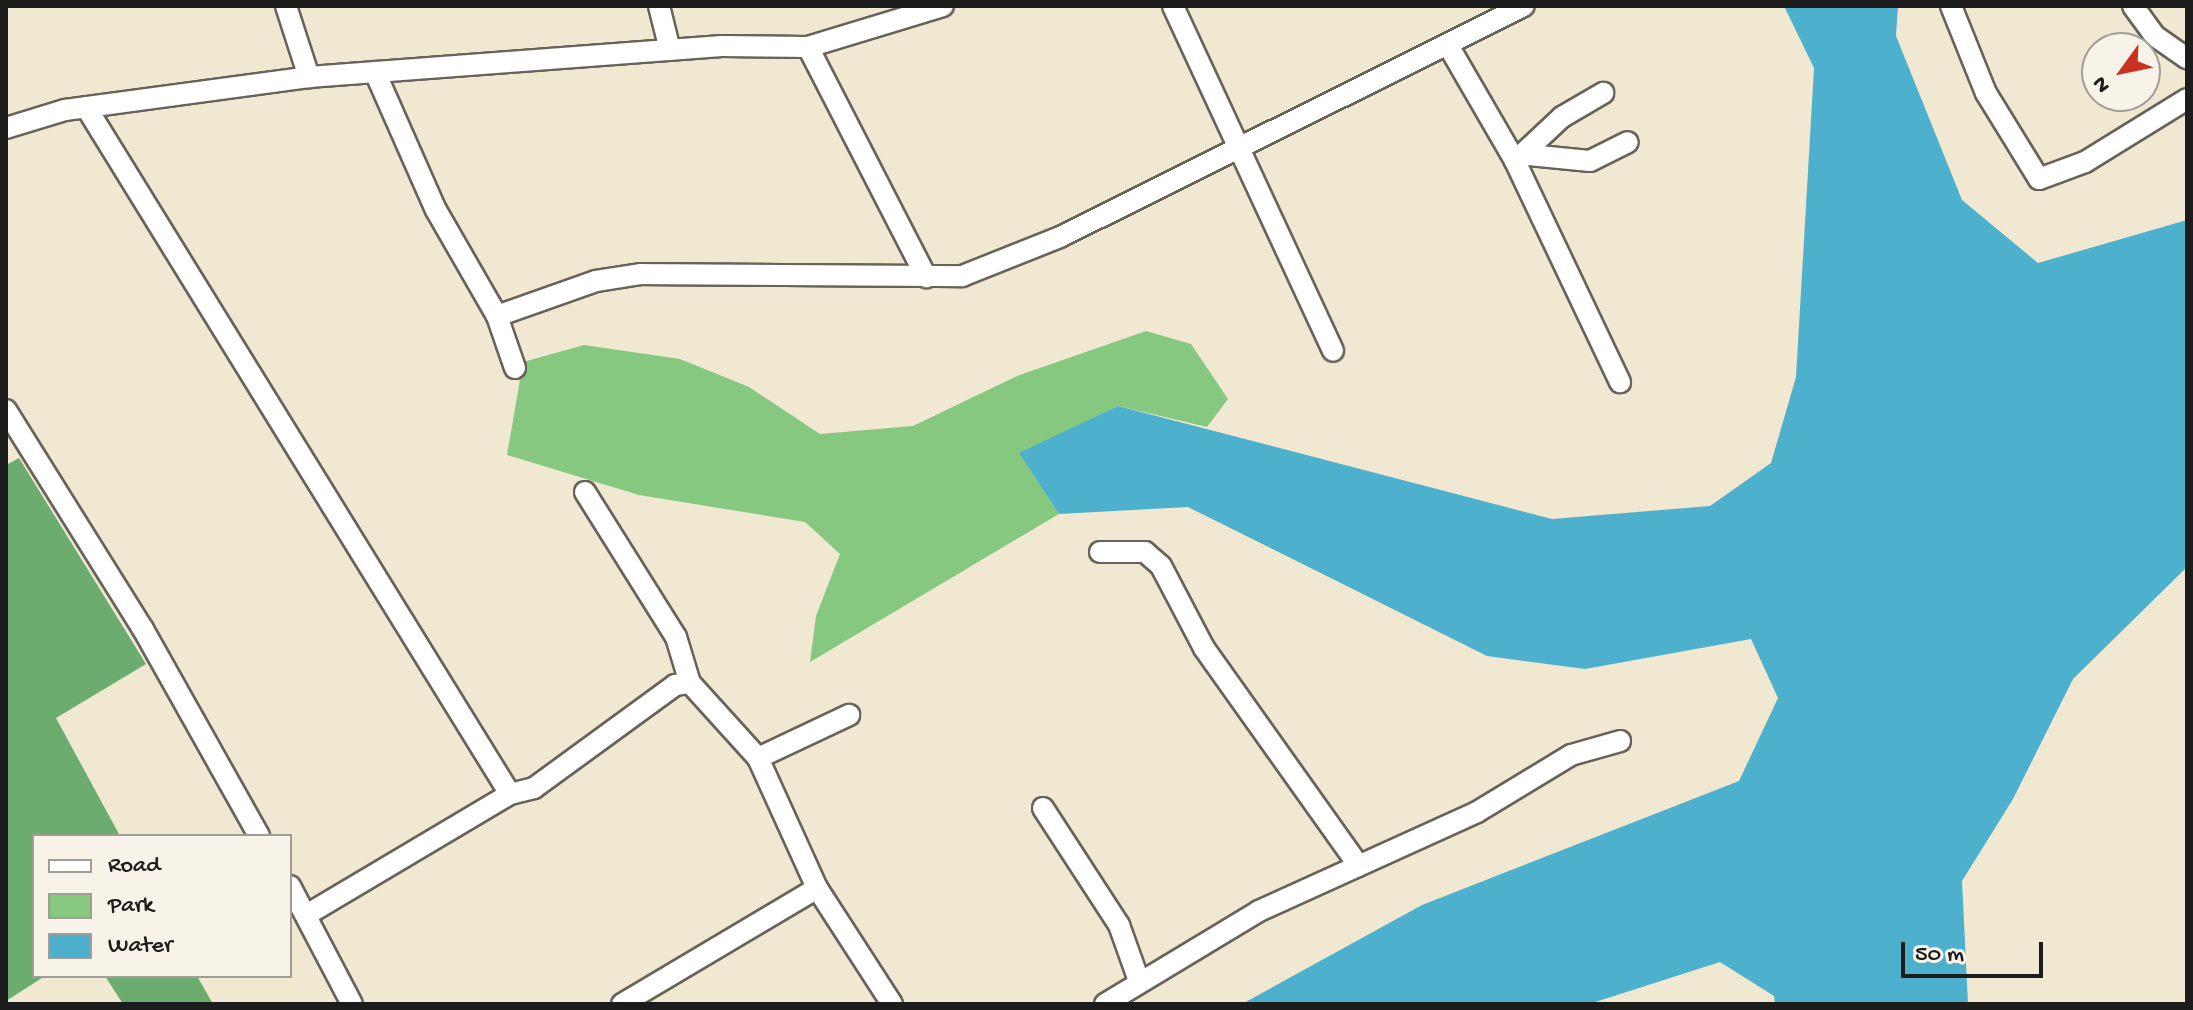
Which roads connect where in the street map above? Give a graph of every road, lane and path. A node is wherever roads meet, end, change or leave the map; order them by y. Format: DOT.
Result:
graph roads {
  1 [pos="286,6"];
  2 [pos="659,6"];
  3 [pos="943,6"];
  4 [pos="1173,6"];
  5 [pos="1524,6"];
  6 [pos="1951,6"];
  7 [pos="2133,6"];
  8 [pos="808,47"];
  9 [pos="1449,47"];
  10 [pos="670,50"];
  11 [pos="2187,58"];
  12 [pos="375,72"];
  13 [pos="309,77"];
  14 [pos="1603,93"];
  15 [pos="2187,99"];
  16 [pos="86,107"];
  17 [pos="6,128"];
  18 [pos="1628,142"];
  19 [pos="1238,144"];
  20 [pos="1522,158"];
  21 [pos="926,277"];
  22 [pos="497,316"];
  23 [pos="1333,351"];
  24 [pos="515,368"];
  25 [pos="1620,382"];
  26 [pos="6,410"];
  27 [pos="585,492"];
  28 [pos="1100,552"];
  29 [pos="690,683"];
  30 [pos="849,715"];
  31 [pos="1620,741"];
  32 [pos="758,758"];
  33 [pos="510,794"];
  34 [pos="1043,808"];
  35 [pos="258,834"];
  36 [pos="1359,866"];
  37 [pos="817,888"];
  38 [pos="292,889"];
  39 [pos="308,914"];
  40 [pos="1139,981"];
  41 [pos="352,1004"];
  42 [pos="622,1004"];
  43 [pos="892,1004"];
  44 [pos="1105,1004"];
  1 -- 13 [label="street"];
  2 -- 10 [label="street"];
  3 -- 8 [label="street"];
  4 -- 19 [label="street"];
  5 -- 9 [label="street"];
  6 -- 15 [label="street"];
  7 -- 11 [label="street"];
  8 -- 10 [label="street"];
  8 -- 21 [label="street"];
  9 -- 19 [label="street"];
  9 -- 20 [label="street"];
  10 -- 12 [label="street"];
  12 -- 13 [label="street"];
  12 -- 22 [label="street"];
  13 -- 16 [label="street"];
  14 -- 20 [label="street"];
  16 -- 17 [label="street"];
  16 -- 33 [label="street"];
  18 -- 20 [label="street"];
  19 -- 21 [label="street"];
  19 -- 23 [label="street"];
  20 -- 25 [label="street"];
  21 -- 22 [label="street"];
  22 -- 24 [label="street"];
  26 -- 35 [label="street"];
  27 -- 29 [label="street"];
  28 -- 36 [label="street"];
  29 -- 32 [label="street"];
  29 -- 33 [label="street"];
  30 -- 32 [label="street"];
  31 -- 36 [label="street"];
  32 -- 37 [label="street"];
  33 -- 39 [label="street"];
  34 -- 40 [label="street"];
  36 -- 40 [label="street"];
  37 -- 42 [label="street"];
  37 -- 43 [label="street"];
  38 -- 39 [label="street"];
  39 -- 41 [label="street"];
  40 -- 44 [label="street"];
}
